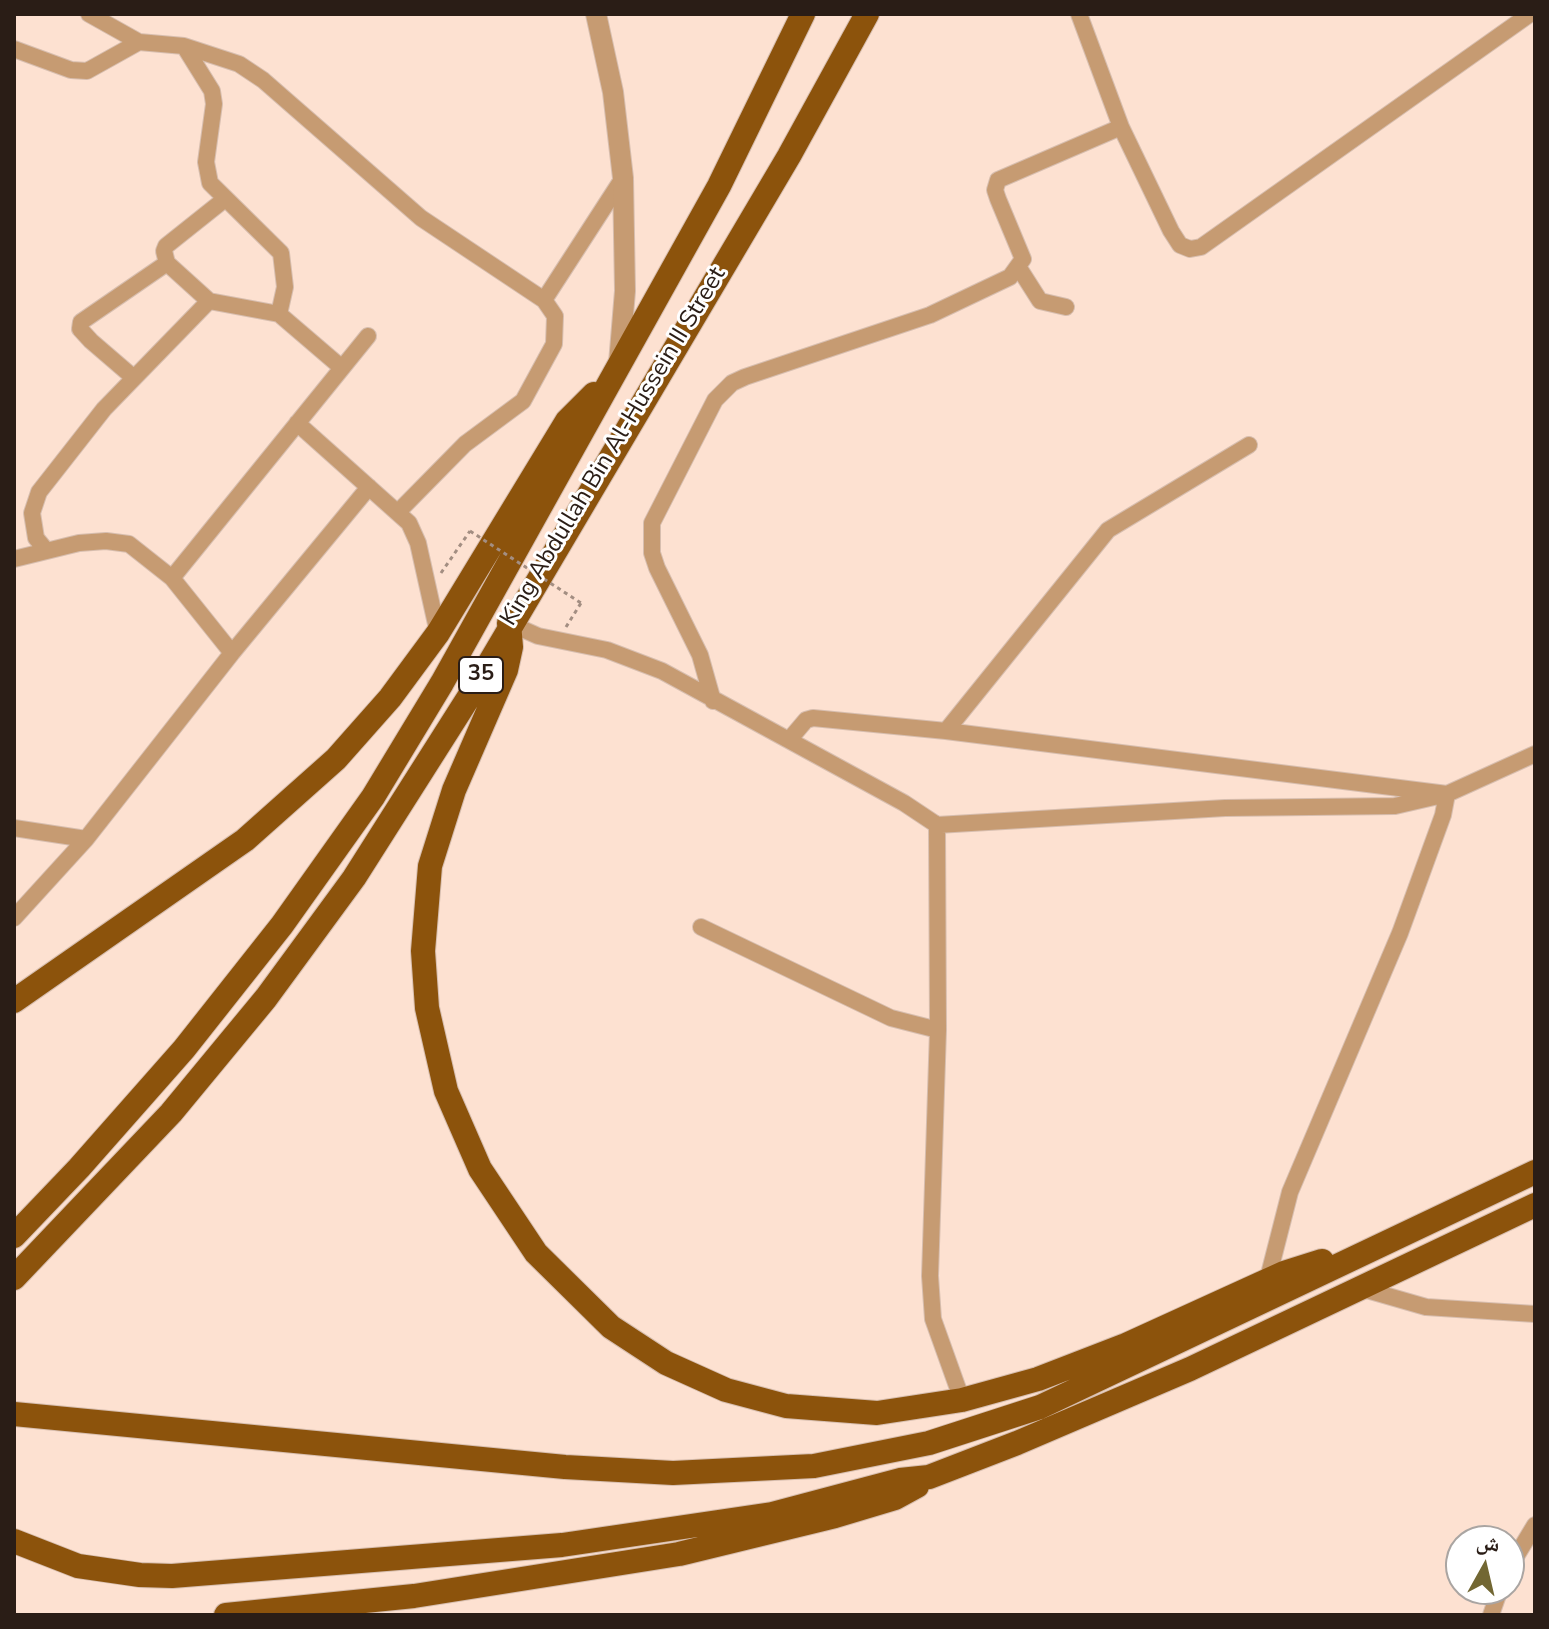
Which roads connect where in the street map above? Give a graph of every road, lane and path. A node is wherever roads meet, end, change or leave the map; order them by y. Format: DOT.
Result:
graph roads {
  1 [pos="89,14"];
  2 [pos="596,14"];
  3 [pos="803,14"];
  4 [pos="867,14"];
  5 [pos="1079,14"];
  6 [pos="1530,14"];
  7 [pos="139,42"];
  8 [pos="184,46"];
  9 [pos="14,49"];
  10 [pos="1121,127"];
  11 [pos="623,178"];
  12 [pos="225,199"];
  13 [pos="167,263"];
  14 [pos="1019,268"];
  15 [pos="544,300"];
  16 [pos="209,301"];
  17 [pos="1066,307"];
  18 [pos="279,314"];
  19 [pos="368,336"];
  20 [pos="342,368"];
  21 [pos="612,376"];
  22 [pos="134,378"];
  23 [pos="297,423"];
  24 [pos="1249,445"];
  25 [pos="369,487"];
  26 [pos="399,511"];
  27 [pos="45,549"];
  28 [pos="14,559"];
  29 [pos="451,560"];
  30 [pos="172,578"];
  31 [pos="570,620"];
  32 [pos="509,623"];
  33 [pos="438,633"];
  34 [pos="232,653"];
  35 [pos="713,701"];
  36 [pos="946,731"];
  37 [pos="789,740"];
  38 [pos="1535,754"];
  39 [pos="1447,794"];
  40 [pos="937,825"];
  41 [pos="14,828"];
  42 [pos="86,839"];
  43 [pos="14,918"];
  44 [pos="701,927"];
  45 [pos="14,1001"];
  46 [pos="938,1030"];
  47 [pos="1535,1172"];
  48 [pos="1535,1205"];
  49 [pos="14,1236"];
  50 [pos="1356,1258"];
  51 [pos="14,1278"];
  52 [pos="1267,1282"];
  53 [pos="1360,1288"];
  54 [pos="1535,1314"];
  55 [pos="962,1400"];
  56 [pos="14,1414"];
  57 [pos="929,1477"];
  58 [pos="14,1541"];
  59 [pos="226,1615"];
  1 -- 7 [label="street"];
  2 -- 11 [label="street, King Abdullah Bin Al-Hussein II Street / 35"];
  3 -- 21 [label="highway, King Abdullah Bin Al-Hussein II Street / 35"];
  4 -- 32 [label="highway, King Abdullah Bin Al-Hussein II Street / 35"];
  5 -- 10 [label="street"];
  6 -- 10 [label="street"];
  7 -- 8 [label="street"];
  7 -- 9 [label="street"];
  8 -- 12 [label="street"];
  8 -- 15 [label="street"];
  10 -- 14 [label="street"];
  11 -- 15 [label="street"];
  11 -- 21 [label="street, King Abdullah Bin Al-Hussein II Street / 35"];
  12 -- 13 [label="street"];
  12 -- 18 [label="street"];
  13 -- 16 [label="street"];
  13 -- 22 [label="street"];
  14 -- 17 [label="street"];
  14 -- 35 [label="street"];
  15 -- 26 [label="street"];
  16 -- 18 [label="street"];
  16 -- 22 [label="street"];
  18 -- 20 [label="street"];
  19 -- 20 [label="street"];
  20 -- 23 [label="street"];
  21 -- 33 [label="highway"];
  21 -- 49 [label="highway, King Abdullah Bin Al-Hussein II Street / 35"];
  22 -- 27 [label="street"];
  23 -- 25 [label="street"];
  23 -- 30 [label="street"];
  24 -- 36 [label="street"];
  25 -- 26 [label="street"];
  25 -- 34 [label="street"];
  26 -- 33 [label="street"];
  27 -- 28 [label="street"];
  27 -- 30 [label="street"];
  29 -- 31 [label="path, bridge"];
  30 -- 34 [label="street"];
  32 -- 35 [label="street"];
  32 -- 51 [label="highway, King Abdullah Bin Al-Hussein II Street / 35"];
  32 -- 55 [label="highway"];
  33 -- 45 [label="highway"];
  34 -- 42 [label="street"];
  35 -- 37 [label="street"];
  36 -- 37 [label="street"];
  36 -- 39 [label="street"];
  37 -- 40 [label="street"];
  38 -- 39 [label="street"];
  39 -- 40 [label="street"];
  39 -- 52 [label="street"];
  40 -- 46 [label="street"];
  41 -- 42 [label="street"];
  42 -- 43 [label="street"];
  44 -- 46 [label="street"];
  46 -- 55 [label="street"];
  47 -- 50 [label="highway"];
  48 -- 53 [label="highway"];
  50 -- 52 [label="highway"];
  50 -- 56 [label="highway"];
  52 -- 55 [label="highway"];
  53 -- 54 [label="street"];
  53 -- 57 [label="highway"];
  57 -- 58 [label="highway"];
  57 -- 59 [label="highway"];
}
